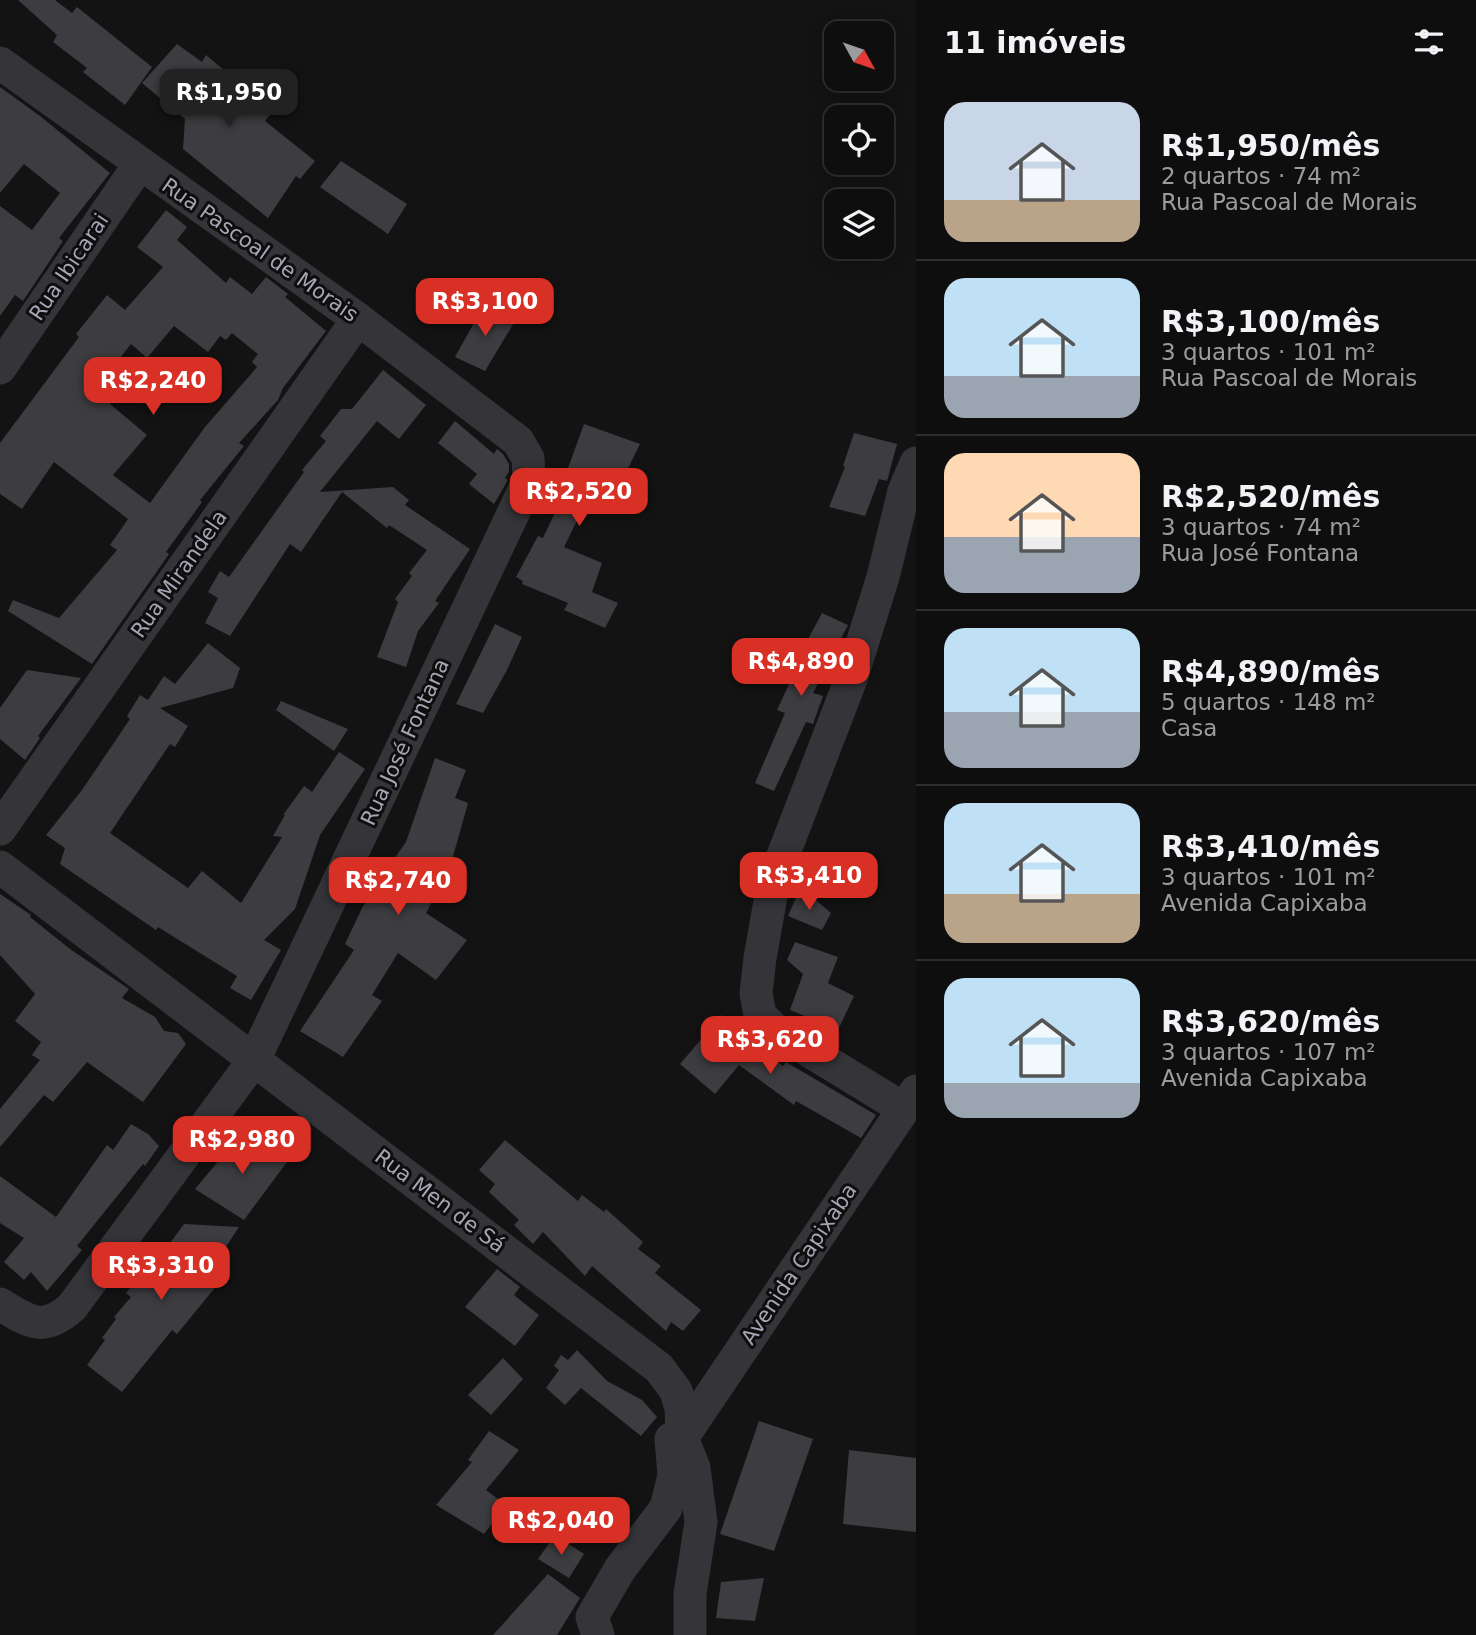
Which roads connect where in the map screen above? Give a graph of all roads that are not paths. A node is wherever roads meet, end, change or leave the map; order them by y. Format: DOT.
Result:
graph roads {
  1 [pos="0,63"];
  2 [pos="139,165"];
  3 [pos="358,319"];
  4 [pos="0,368"];
  5 [pos="518,441"];
  6 [pos="916,463"];
  7 [pos="0,829"];
  8 [pos="0,867"];
  9 [pos="254,1060"];
  10 [pos="910,1100"];
  11 [pos="13,1312"];
  12 [pos="659,1368"];
  13 [pos="682,1437"];
  14 [pos="596,1634"];
  15 [pos="690,1635"];
  1 -- 2 [label="street, Rua Pascoal de Morais"];
  2 -- 3 [label="street, Rua Pascoal de Morais"];
  2 -- 4 [label="street, Rua Ibicarai"];
  3 -- 5 [label="street, Rua Pascoal de Morais"];
  3 -- 7 [label="street, Rua Mirandela"];
  5 -- 9 [label="street, Rua José Fontana"];
  6 -- 10 [label="street"];
  8 -- 9 [label="street, Rua Men de Sá"];
  9 -- 11 [label="street, Rua José Fontana"];
  9 -- 12 [label="street, Rua Men de Sá"];
  10 -- 13 [label="street, Avenida Capixaba"];
  12 -- 13 [label="street, Rua Men de Sá"];
  12 -- 14 [label="street"];
  13 -- 15 [label="street, Rua Men de Sá"];
}
